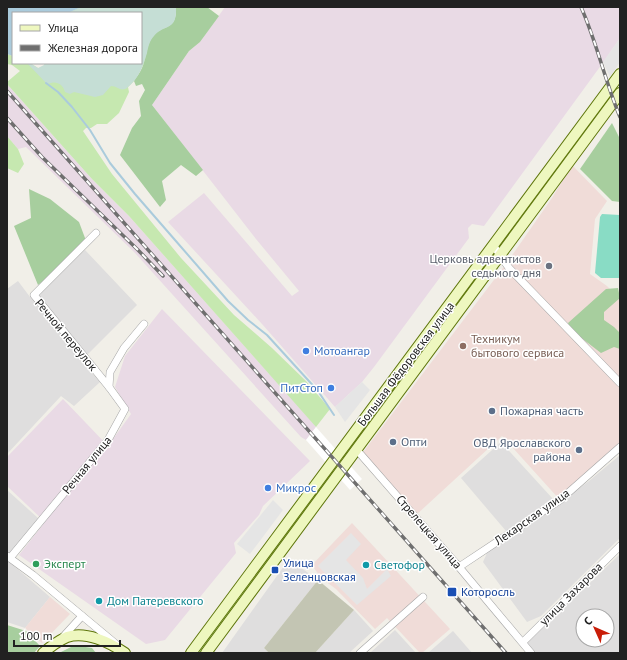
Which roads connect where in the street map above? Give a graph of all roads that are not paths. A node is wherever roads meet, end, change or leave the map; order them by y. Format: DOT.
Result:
graph roads {
  1 [pos="620,74"];
  2 [pos="620,94"];
  3 [pos="96,233"];
  4 [pos="493,245"];
  5 [pos="500,256"];
  6 [pos="144,324"];
  7 [pos="620,383"];
  8 [pos="109,387"];
  9 [pos="620,447"];
  10 [pos="356,449"];
  11 [pos="620,546"];
  12 [pos="8,557"];
  13 [pos="459,567"];
  14 [pos="423,596"];
  15 [pos="82,616"];
  16 [pos="96,634"];
  17 [pos="58,642"];
  18 [pos="523,642"];
  19 [pos="43,653"];
  20 [pos="126,653"];
  21 [pos="191,653"];
  22 [pos="206,653"];
  23 [pos="360,653"];
  24 [pos="531,653"];
  1 -- 4 [label="main road, Большая Фёдоровская улица"];
  2 -- 5 [label="main road, Большая Фёдоровская улица"];
  3 -- 8 [label="street, Речной переулок"];
  4 -- 5 [label="street"];
  4 -- 21 [label="main road, Большая Фёдоровская улица"];
  5 -- 7 [label="street"];
  5 -- 10 [label="main road, Большая Фёдоровская улица"];
  6 -- 8 [label="street"];
  8 -- 12 [label="street, Речная улица"];
  9 -- 13 [label="street, Лекарская улица"];
  10 -- 13 [label="street, Стрелецкая улица"];
  10 -- 22 [label="main road, Большая Фёдоровская улица"];
  11 -- 18 [label="street, улица Захарова"];
  12 -- 15 [label="street"];
  13 -- 18 [label="street, Стрелецкая улица"];
  14 -- 23 [label="street"];
  15 -- 16 [label="street"];
  15 -- 17 [label="street"];
  16 -- 17 [label="main road"];
  16 -- 20 [label="main road"];
  17 -- 19 [label="main road"];
  18 -- 24 [label="street, Стрелецкая улица"];
}
